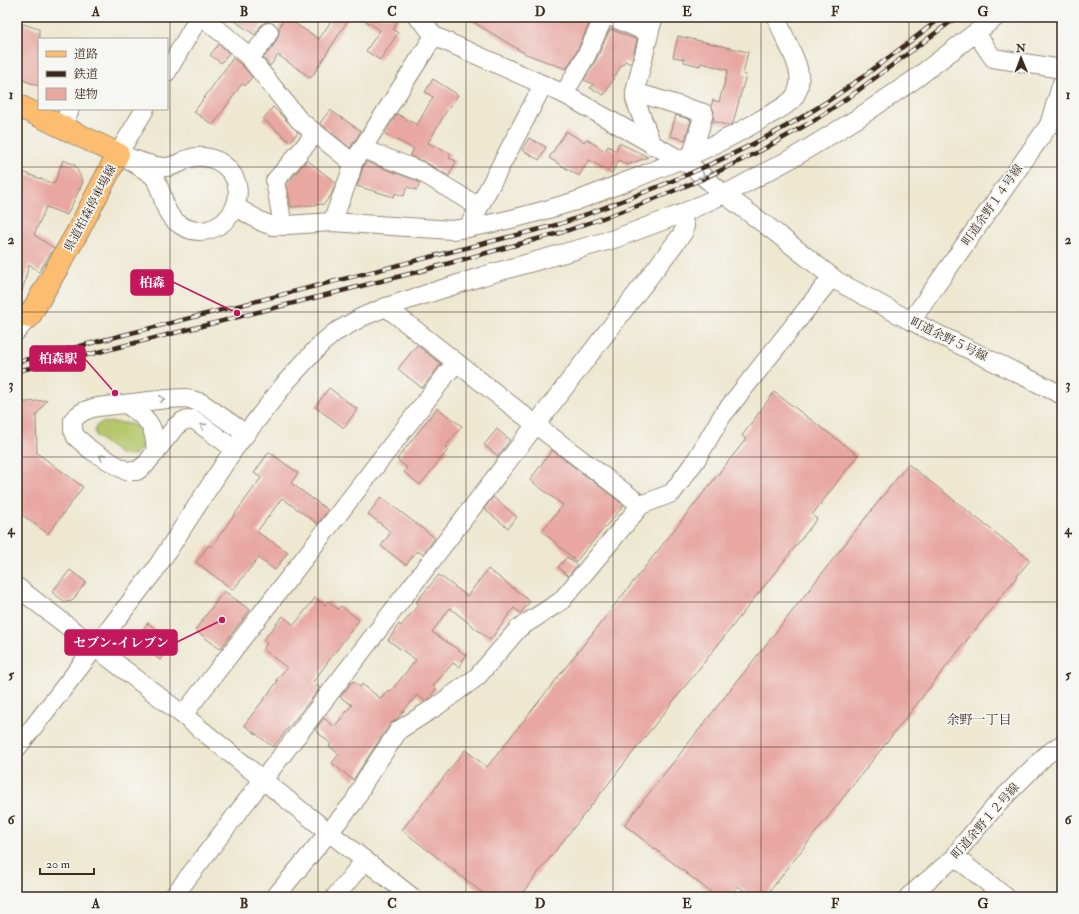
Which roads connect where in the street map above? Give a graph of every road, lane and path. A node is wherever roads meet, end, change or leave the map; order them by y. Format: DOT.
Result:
graph roads {
  1 [pos="200,17"];
  2 [pos="417,17"];
  3 [pos="604,17"];
  4 [pos="612,17"];
  5 [pos="777,17"];
  6 [pos="996,17"];
  7 [pos="653,22"];
  8 [pos="269,32"];
  9 [pos="976,33"];
  10 [pos="434,36"];
  11 [pos="250,58"];
  12 [pos="1062,69"];
  13 [pos="168,70"];
  14 [pos="1062,83"];
  15 [pos="543,85"];
  16 [pos="635,92"];
  17 [pos="564,94"];
  18 [pos="17,105"];
  19 [pos="144,110"];
  20 [pos="66,118"];
  21 [pos="312,131"];
  22 [pos="652,145"];
  23 [pos="118,154"];
  24 [pos="358,156"];
  25 [pos="686,158"];
  26 [pos="724,194"];
  27 [pos="236,207"];
  28 [pos="479,207"];
  29 [pos="681,214"];
  30 [pos="332,222"];
  31 [pos="283,226"];
  32 [pos="468,228"];
  33 [pos="835,279"];
  34 [pos="386,307"];
  35 [pos="21,321"];
  36 [pos="911,321"];
  37 [pos="456,362"];
  38 [pos="1062,395"];
  39 [pos="126,404"];
  40 [pos="536,425"];
  41 [pos="246,434"];
  42 [pos="234,449"];
  43 [pos="156,454"];
  44 [pos="641,505"];
  45 [pos="17,587"];
  46 [pos="95,648"];
  47 [pos="182,715"];
  48 [pos="1062,744"];
  49 [pos="17,748"];
  50 [pos="263,779"];
  51 [pos="331,834"];
  52 [pos="955,857"];
  53 [pos="365,860"];
  54 [pos="172,897"];
  55 [pos="275,897"];
  56 [pos="335,897"];
  57 [pos="412,897"];
  58 [pos="908,897"];
  59 [pos="1006,897"];
  1 -- 11 [label="street"];
  1 -- 13 [label="street"];
  2 -- 10 [label="street"];
  3 -- 17 [label="street"];
  4 -- 7 [label="street"];
  5 -- 25 [label="street"];
  6 -- 9 [label="street"];
  7 -- 16 [label="street"];
  8 -- 11 [label="street"];
  9 -- 12 [label="street"];
  9 -- 26 [label="street"];
  10 -- 15 [label="street, 町道余野５号線"];
  10 -- 24 [label="street"];
  11 -- 21 [label="street"];
  14 -- 36 [label="street, 町道余野１４号線"];
  15 -- 17 [label="street, 町道余野５号線"];
  15 -- 28 [label="street"];
  16 -- 22 [label="street"];
  16 -- 25 [label="street"];
  17 -- 22 [label="street, 町道余野５号線"];
  18 -- 20 [label="main road, 県道柏森停車場線"];
  19 -- 23 [label="street"];
  20 -- 23 [label="main road, 県道柏森停車場線"];
  21 -- 24 [label="street"];
  21 -- 31 [label="street"];
  22 -- 25 [label="street, 町道余野５号線"];
  23 -- 27 [label="street"];
  23 -- 27 [label="street"];
  23 -- 35 [label="main road, 県道柏森停車場線"];
  24 -- 28 [label="street"];
  24 -- 30 [label="street"];
  25 -- 26 [label="street, 町道余野５号線, one-way"];
  25 -- 32 [label="street"];
  26 -- 29 [label="street"];
  26 -- 33 [label="street, 町道余野５号線"];
  27 -- 31 [label="street"];
  28 -- 32 [label="street"];
  29 -- 34 [label="street"];
  29 -- 40 [label="street"];
  30 -- 31 [label="street"];
  30 -- 32 [label="street"];
  33 -- 36 [label="street, 町道余野５号線"];
  33 -- 44 [label="street"];
  34 -- 37 [label="street"];
  34 -- 41 [label="street"];
  36 -- 38 [label="street, 町道余野５号線"];
  37 -- 40 [label="street"];
  37 -- 47 [label="street"];
  39 -- 41 [label="street, one-way"];
  39 -- 43 [label="street"];
  43 -- 39 [label="street, one-way"];
  40 -- 44 [label="street"];
  40 -- 50 [label="street"];
  41 -- 42 [label="street"];
  42 -- 43 [label="street, one-way"];
  42 -- 46 [label="street"];
  44 -- 51 [label="street"];
  45 -- 46 [label="street"];
  46 -- 47 [label="street"];
  46 -- 49 [label="street"];
  47 -- 50 [label="street"];
  48 -- 52 [label="street, 町道余野１２号線"];
  50 -- 51 [label="street"];
  50 -- 54 [label="street"];
  51 -- 53 [label="street"];
  51 -- 55 [label="street"];
  52 -- 58 [label="street, 町道余野１２号線"];
  52 -- 59 [label="street"];
  53 -- 56 [label="street"];
  53 -- 57 [label="street"];
}
